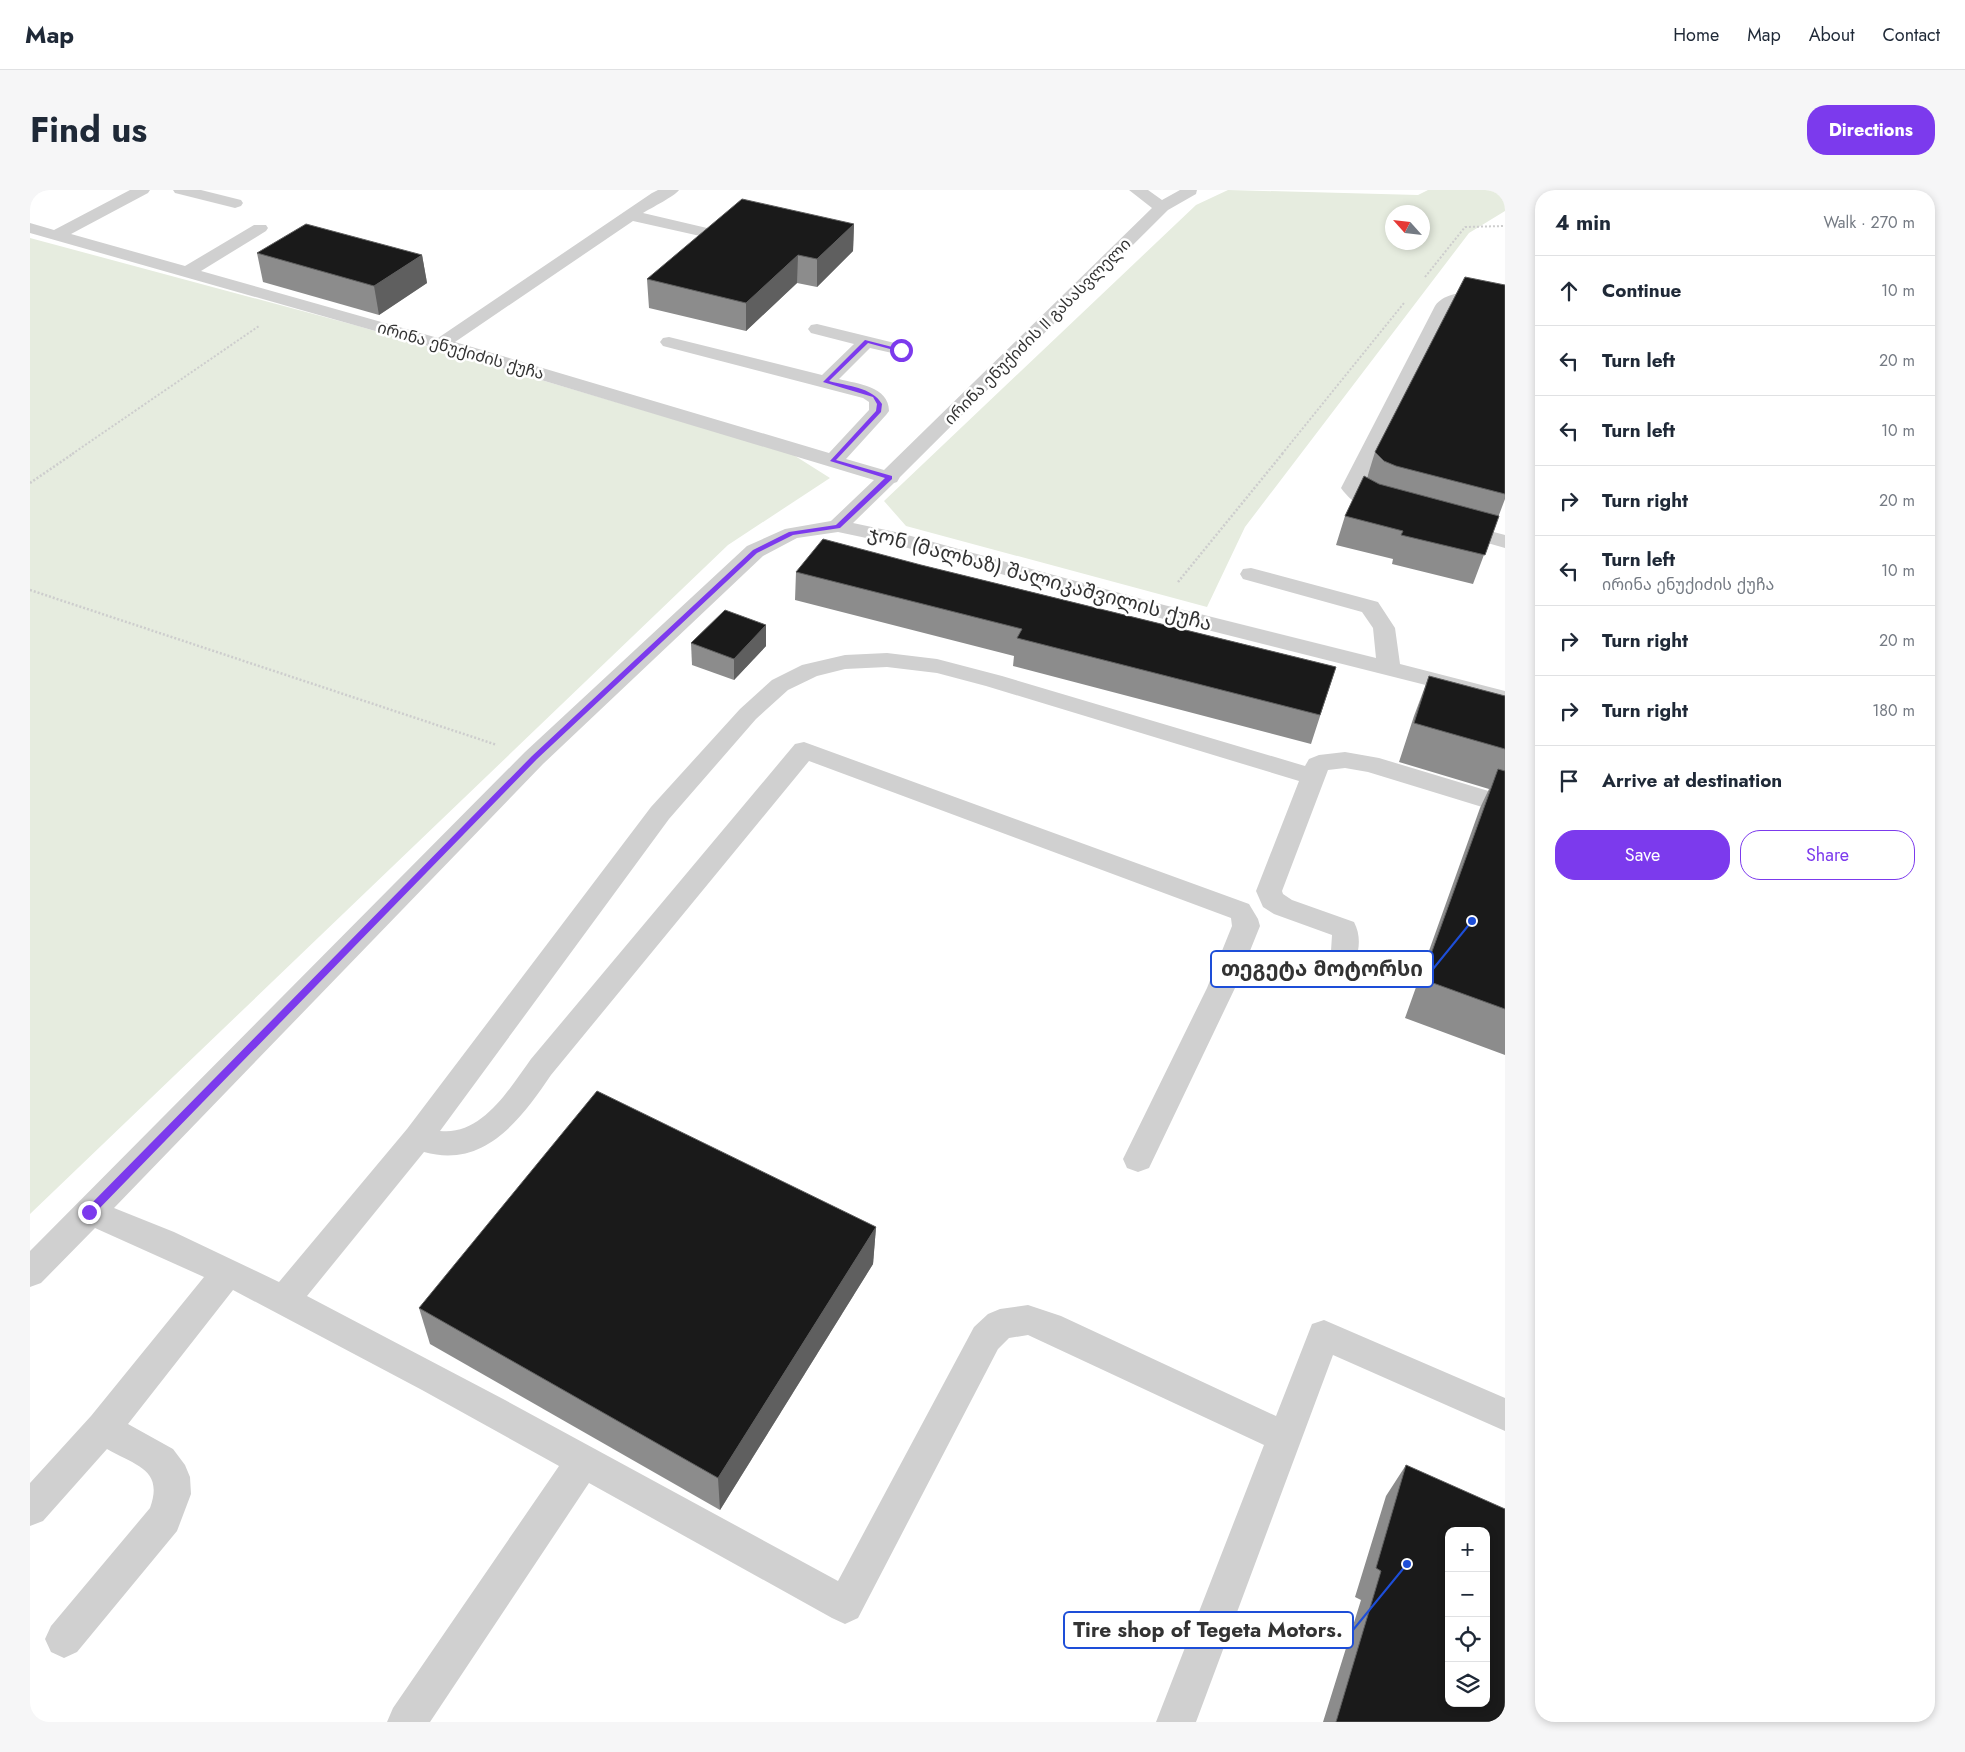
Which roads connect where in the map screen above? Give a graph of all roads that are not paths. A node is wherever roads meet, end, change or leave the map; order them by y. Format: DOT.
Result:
graph roads {
  1 [pos="142,190"];
  2 [pos="181,190"];
  3 [pos="1137,190"];
  4 [pos="1190,191"];
  5 [pos="660,192"];
  6 [pos="235,203"];
  7 [pos="1162,207"];
  8 [pos="629,216"];
  9 [pos="30,228"];
  10 [pos="260,228"];
  11 [pos="57,235"];
  12 [pos="718,235"];
  13 [pos="188,272"];
  14 [pos="1505,296"];
  15 [pos="1449,302"];
  16 [pos="1505,313"];
  17 [pos="817,329"];
  18 [pos="867,341"];
  19 [pos="669,342"];
  20 [pos="441,344"];
  21 [pos="901,350"];
  22 [pos="825,382"];
  23 [pos="832,461"];
  24 [pos="890,478"];
  25 [pos="1404,515"];
  26 [pos="1441,524"];
  27 [pos="838,526"];
  28 [pos="1505,542"];
  29 [pos="1251,574"];
  30 [pos="1390,668"];
  31 [pos="1505,698"];
  32 [pos="1313,776"];
  33 [pos="1505,805"];
  34 [pos="1337,972"];
  35 [pos="418,1138"];
  36 [pos="1138,1159"];
  37 [pos="89,1212"];
  38 [pos="30,1273"];
  39 [pos="227,1273"];
  40 [pos="284,1300"];
  41 [pos="1505,1414"];
  42 [pos="103,1428"];
  43 [pos="1284,1437"];
  44 [pos="583,1462"];
  45 [pos="30,1509"];
  46 [pos="64,1639"];
  47 [pos="407,1722"];
  48 [pos="1176,1722"];
  1 -- 11 [label="street"];
  2 -- 6 [label="street"];
  3 -- 7 [label="street"];
  4 -- 7 [label="street, ირინა ენუქიძის II გასასვლელი"];
  5 -- 8 [label="street"];
  7 -- 24 [label="street, ირინა ენუქიძის II გასასვლელი"];
  8 -- 12 [label="street"];
  8 -- 20 [label="street"];
  9 -- 11 [label="street, ირინა ენუქიძის ქუჩა"];
  10 -- 13 [label="street"];
  11 -- 13 [label="street, ირინა ენუქიძის ქუჩა"];
  13 -- 20 [label="street, ირინა ენუქიძის ქუჩა"];
  14 -- 15 [label="street"];
  15 -- 16 [label="street"];
  15 -- 25 [label="street"];
  17 -- 18 [label="street"];
  18 -- 21 [label="street"];
  18 -- 22 [label="street"];
  19 -- 22 [label="street"];
  20 -- 23 [label="street, ირინა ენუქიძის ქუჩა"];
  22 -- 23 [label="street"];
  23 -- 24 [label="street, ირინა ენუქიძის ქუჩა"];
  24 -- 27 [label="street, ირინა ენუქიძის II გასასვლელი"];
  26 -- 28 [label="street"];
  27 -- 30 [label="street, ჯონ (მალხაზ) შალიკაშვილის ქუჩა"];
  27 -- 37 [label="street, ჯონ (მალხაზ) შალიკაშვილის ქუჩა"];
  29 -- 30 [label="street"];
  30 -- 31 [label="street, ჯონ (მალხაზ) შალიკაშვილის ქუჩა"];
  32 -- 33 [label="street"];
  32 -- 34 [label="street"];
  32 -- 35 [label="street"];
  35 -- 36 [label="street"];
  35 -- 40 [label="street"];
  37 -- 38 [label="street, ჯონ (მალხაზ) შალიკაშვილის ქუჩა"];
  37 -- 39 [label="street"];
  39 -- 40 [label="street"];
  39 -- 42 [label="street"];
  40 -- 44 [label="street"];
  41 -- 43 [label="street"];
  42 -- 45 [label="street"];
  42 -- 46 [label="street"];
  43 -- 44 [label="street"];
  43 -- 48 [label="street"];
  44 -- 47 [label="street"];
}
